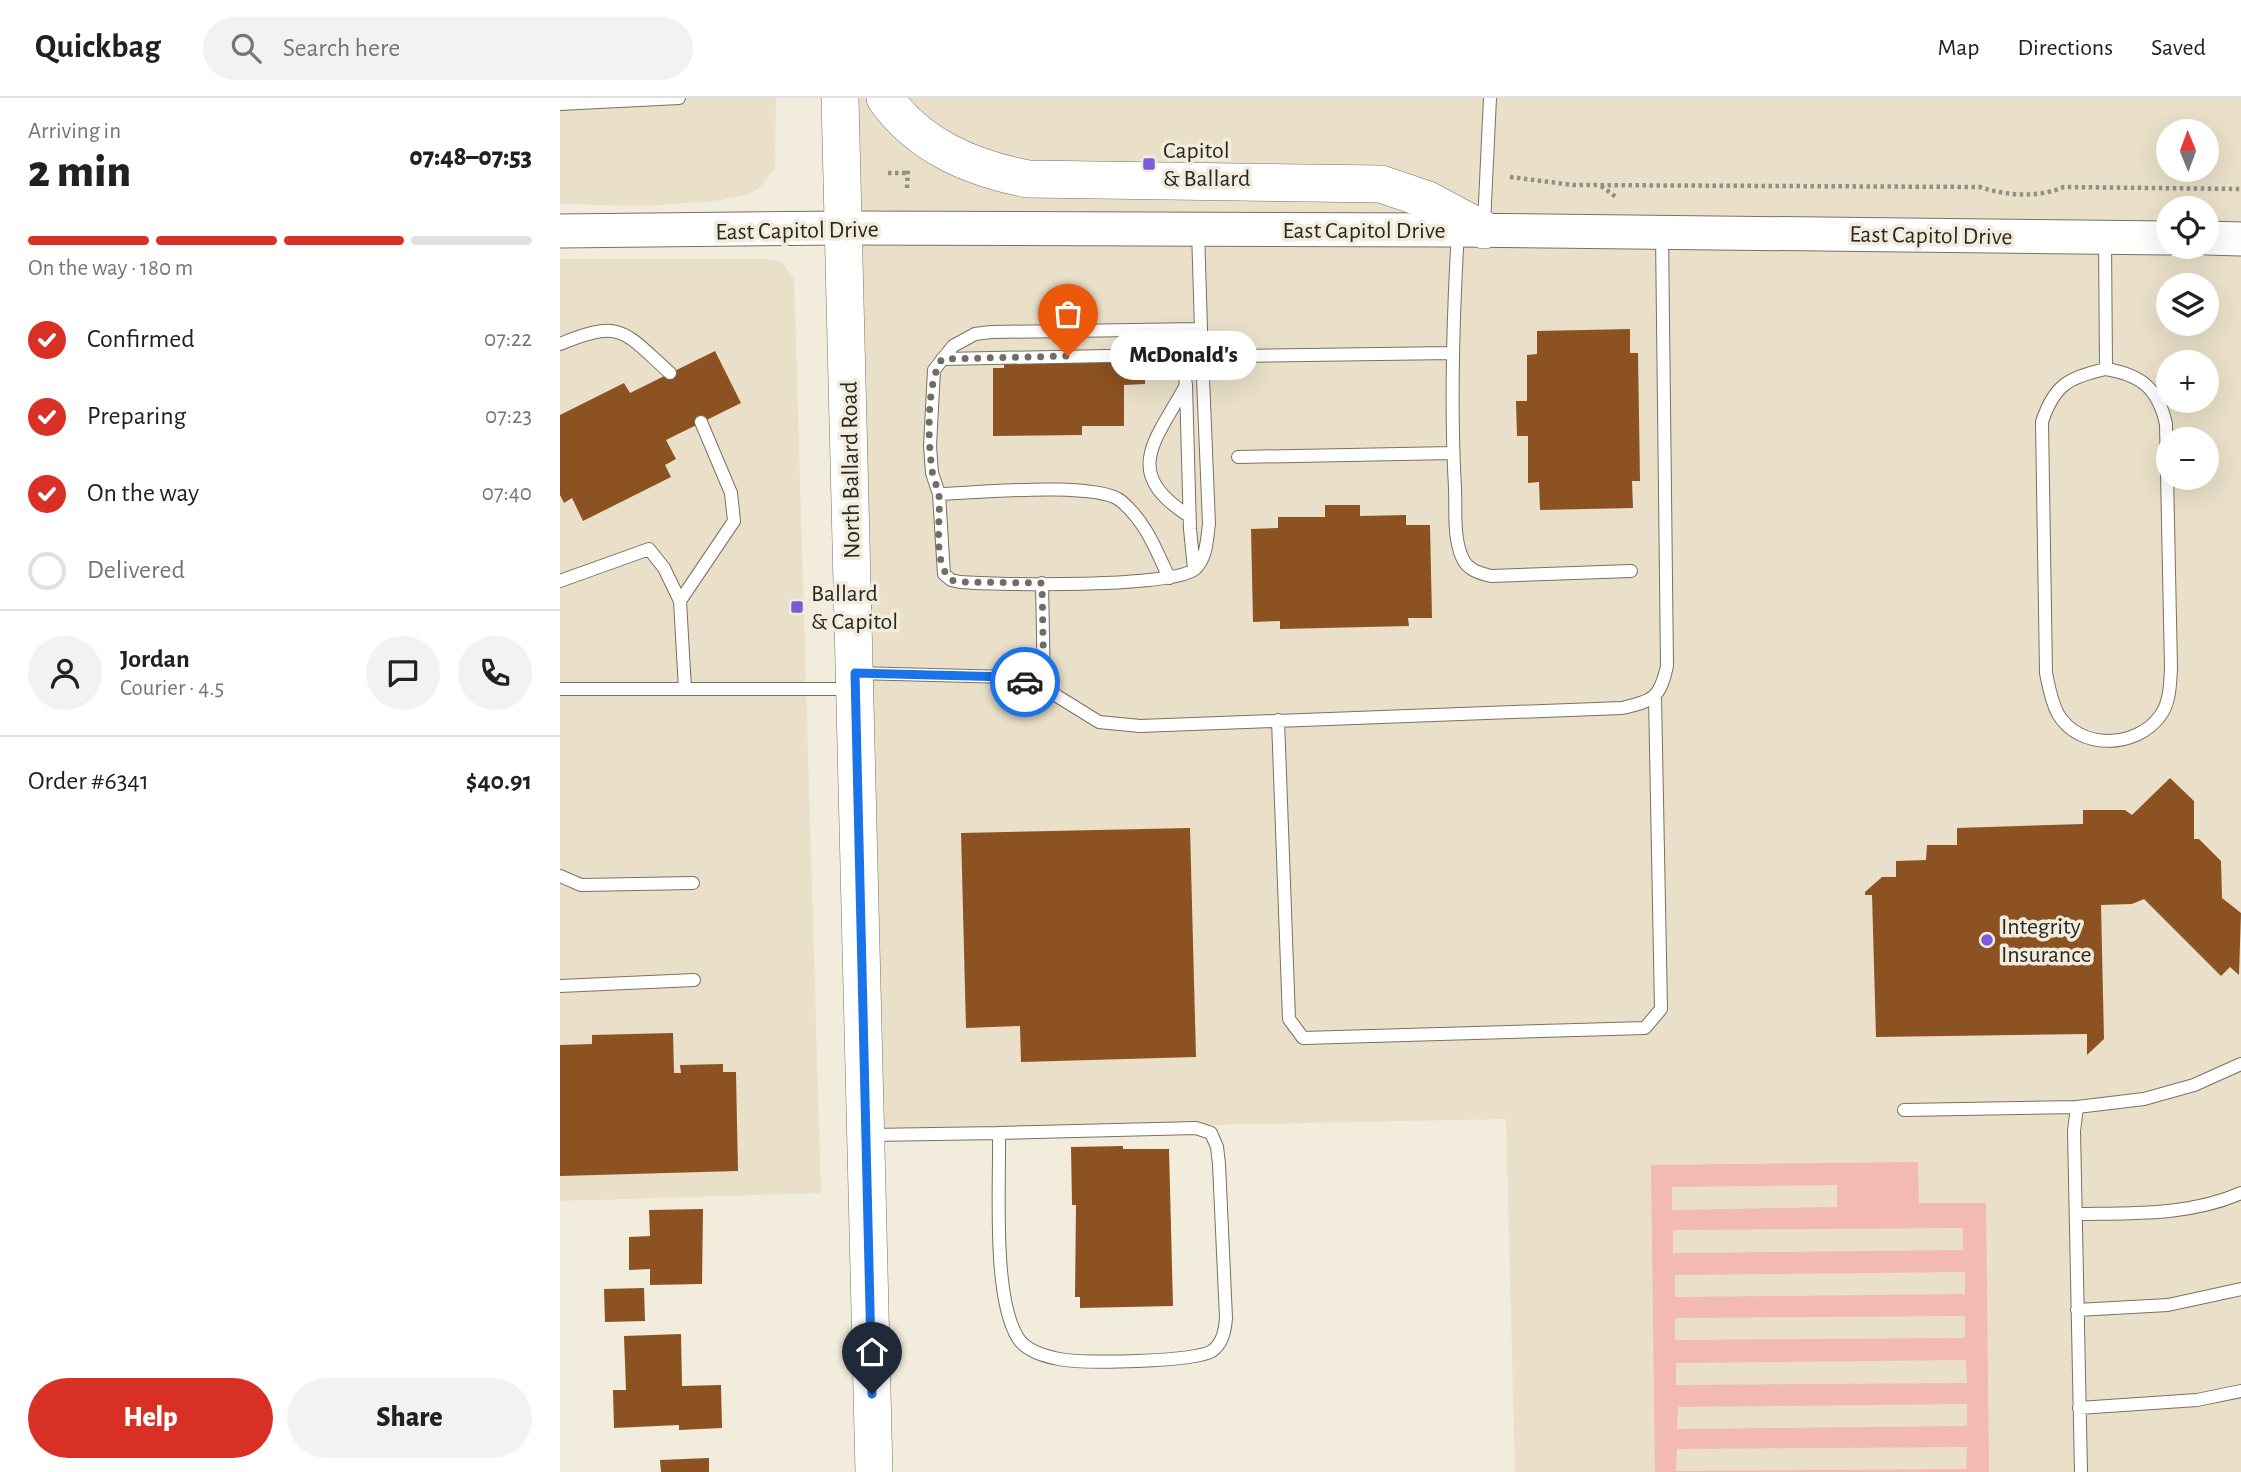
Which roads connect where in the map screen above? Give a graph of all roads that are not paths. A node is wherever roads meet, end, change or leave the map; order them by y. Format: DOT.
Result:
graph roads {
  1 [pos="679,98"];
  2 [pos="840,98"];
  3 [pos="885,98"];
  4 [pos="1490,98"];
  5 [pos="598,100"];
  6 [pos="560,104"];
  7 [pos="844,228"];
  8 [pos="1198,229"];
  9 [pos="1471,230"];
  10 [pos="560,231"];
  11 [pos="1662,232"];
  12 [pos="2105,237"];
  13 [pos="2156,238"];
  14 [pos="2219,238"];
  15 [pos="2241,239"];
  16 [pos="1201,329"];
  17 [pos="560,344"];
  18 [pos="1451,353"];
  19 [pos="1239,356"];
  20 [pos="942,359"];
  21 [pos="2106,369"];
  22 [pos="670,373"];
  23 [pos="1186,385"];
  24 [pos="701,422"];
  25 [pos="1453,453"];
  26 [pos="1238,457"];
  27 [pos="939,494"];
  28 [pos="1189,516"];
  29 [pos="1194,569"];
  30 [pos="1631,571"];
  31 [pos="1169,578"];
  32 [pos="560,581"];
  33 [pos="1042,583"];
  34 [pos="680,601"];
  35 [pos="855,681"];
  36 [pos="1044,688"];
  37 [pos="560,689"];
  38 [pos="685,689"];
  39 [pos="1655,696"];
  40 [pos="1278,720"];
  41 [pos="560,876"];
  42 [pos="693,883"];
  43 [pos="694,980"];
  44 [pos="560,986"];
  45 [pos="2241,1064"];
  46 [pos="2077,1107"];
  47 [pos="1904,1110"];
  48 [pos="999,1133"];
  49 [pos="866,1135"];
  50 [pos="2241,1192"];
  51 [pos="2076,1214"];
  52 [pos="2241,1289"];
  53 [pos="2077,1310"];
  54 [pos="2241,1391"];
  55 [pos="2079,1408"];
  56 [pos="874,1472"];
  57 [pos="2081,1472"];
  1 -- 5 [label="lane"];
  2 -- 7 [label="main road, North Ballard Road"];
  3 -- 9 [label="main road"];
  4 -- 9 [label="lane"];
  5 -- 6 [label="lane"];
  7 -- 8 [label="street, East Capitol Drive"];
  7 -- 10 [label="street, East Capitol Drive"];
  7 -- 35 [label="main road, North Ballard Road"];
  8 -- 9 [label="street, East Capitol Drive"];
  8 -- 16 [label="lane"];
  9 -- 11 [label="street, East Capitol Drive"];
  9 -- 18 [label="lane"];
  11 -- 12 [label="street, East Capitol Drive"];
  11 -- 39 [label="lane"];
  12 -- 13 [label="street, East Capitol Drive"];
  12 -- 21 [label="lane"];
  14 -- 15 [label="street"];
  16 -- 20 [label="lane"];
  16 -- 29 [label="lane"];
  17 -- 22 [label="lane"];
  18 -- 19 [label="lane"];
  18 -- 25 [label="lane"];
  20 -- 23 [label="lane"];
  20 -- 27 [label="lane"];
  21 -- 21 [label="lane"];
  23 -- 28 [label="lane"];
  23 -- 28 [label="lane"];
  24 -- 34 [label="lane"];
  25 -- 26 [label="lane"];
  25 -- 30 [label="lane"];
  27 -- 31 [label="lane"];
  27 -- 33 [label="lane"];
  28 -- 29 [label="lane"];
  29 -- 31 [label="lane"];
  31 -- 33 [label="lane"];
  32 -- 34 [label="lane"];
  33 -- 36 [label="lane"];
  34 -- 38 [label="lane"];
  35 -- 36 [label="lane"];
  35 -- 38 [label="lane"];
  35 -- 49 [label="main road, North Ballard Road"];
  36 -- 40 [label="lane"];
  37 -- 38 [label="lane"];
  39 -- 40 [label="lane"];
  39 -- 40 [label="lane"];
  41 -- 42 [label="lane"];
  43 -- 44 [label="lane"];
  45 -- 46 [label="lane"];
  46 -- 47 [label="lane"];
  46 -- 51 [label="lane"];
  48 -- 48 [label="lane"];
  48 -- 49 [label="lane"];
  49 -- 56 [label="main road, North Ballard Road"];
  50 -- 51 [label="lane"];
  51 -- 53 [label="lane"];
  52 -- 53 [label="lane"];
  53 -- 55 [label="lane"];
  54 -- 55 [label="lane"];
  55 -- 57 [label="lane"];
}
